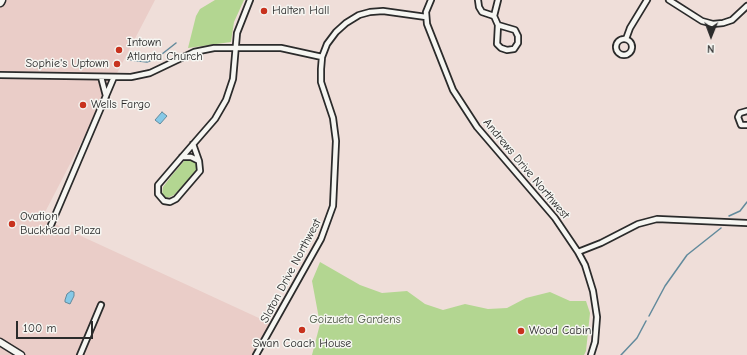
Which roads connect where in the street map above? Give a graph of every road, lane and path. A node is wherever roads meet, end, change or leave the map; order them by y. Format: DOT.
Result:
graph roads {
  1 [pos="250,0"];
  2 [pos="431,0"];
  3 [pos="478,0"];
  4 [pos="498,0"];
  5 [pos="647,0"];
  6 [pos="668,0"];
  7 [pos="747,6"];
  8 [pos="494,16"];
  9 [pos="426,17"];
  10 [pos="498,25"];
  11 [pos="626,39"];
  12 [pos="236,48"];
  13 [pos="322,57"];
  14 [pos="0,75"];
  15 [pos="101,77"];
  16 [pos="114,77"];
  17 [pos="106,96"];
  18 [pos="747,111"];
  19 [pos="747,125"];
  20 [pos="193,144"];
  21 [pos="182,157"];
  22 [pos="199,161"];
  23 [pos="747,223"];
  24 [pos="51,226"];
  25 [pos="578,252"];
  26 [pos="101,305"];
  27 [pos="0,342"];
  28 [pos="21,355"];
  29 [pos="80,355"];
  30 [pos="256,355"];
  31 [pos="591,355"];
  1 -- 12 [label="street"];
  2 -- 9 [label="street"];
  3 -- 8 [label="street"];
  4 -- 8 [label="street"];
  5 -- 11 [label="street"];
  6 -- 7 [label="street"];
  8 -- 10 [label="street"];
  9 -- 13 [label="street, Slaton Drive Northwest"];
  9 -- 25 [label="street, Andrews Drive Northwest"];
  10 -- 10 [label="street"];
  12 -- 13 [label="street"];
  12 -- 16 [label="street"];
  12 -- 20 [label="street"];
  13 -- 30 [label="street, Slaton Drive Northwest"];
  14 -- 15 [label="street"];
  15 -- 16 [label="street"];
  15 -- 17 [label="street"];
  16 -- 17 [label="street"];
  17 -- 24 [label="street"];
  18 -- 19 [label="street"];
  20 -- 21 [label="street"];
  20 -- 22 [label="street"];
  21 -- 22 [label="street"];
  21 -- 22 [label="street"];
  23 -- 25 [label="street"];
  25 -- 31 [label="street, Andrews Drive Northwest"];
  26 -- 29 [label="street"];
  27 -- 28 [label="main road"];
}
